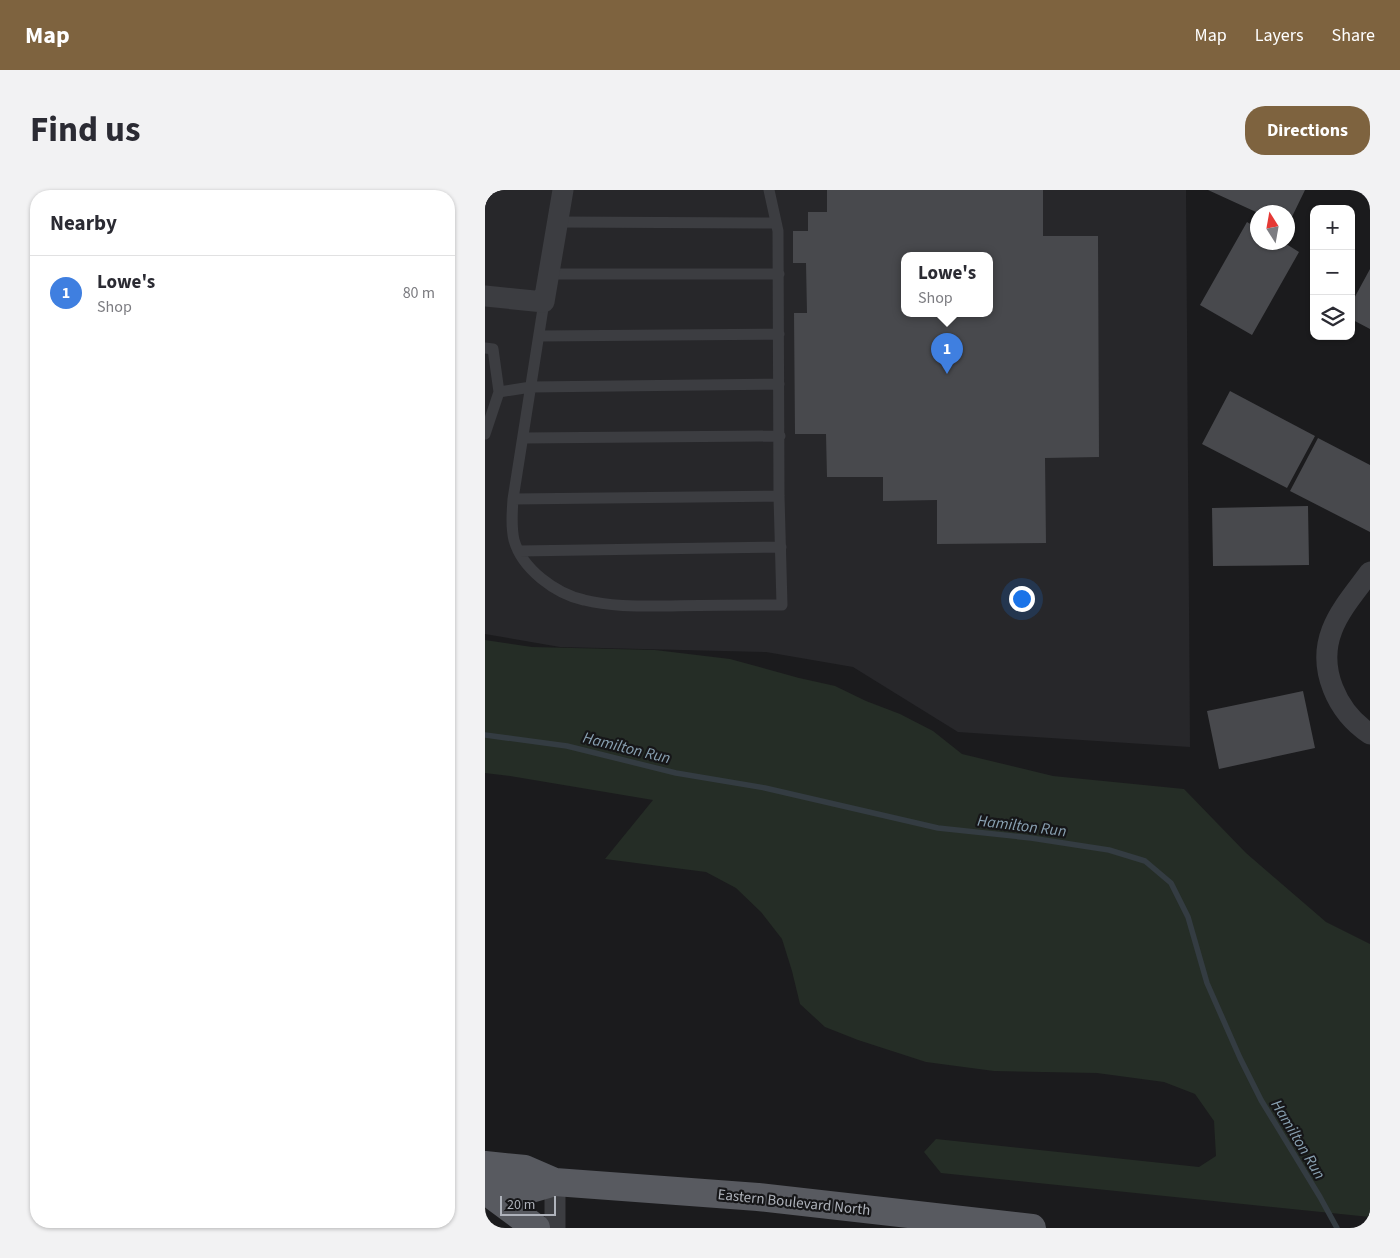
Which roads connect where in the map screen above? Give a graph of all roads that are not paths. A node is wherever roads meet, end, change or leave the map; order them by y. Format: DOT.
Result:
graph roads {
  1 [pos="563,190"];
  2 [pos="769,190"];
  3 [pos="557,222"];
  4 [pos="776,223"];
  5 [pos="548,274"];
  6 [pos="779,274"];
  7 [pos="485,296"];
  8 [pos="544,302"];
  9 [pos="779,334"];
  10 [pos="540,336"];
  11 [pos="485,348"];
  12 [pos="779,384"];
  13 [pos="531,387"];
  14 [pos="499,392"];
  15 [pos="485,434"];
  16 [pos="780,436"];
  17 [pos="523,438"];
  18 [pos="779,496"];
  19 [pos="513,499"];
  20 [pos="781,547"];
  21 [pos="519,551"];
  22 [pos="1370,572"];
  23 [pos="1370,734"];
  24 [pos="485,1165"];
  25 [pos="555,1182"];
  26 [pos="485,1189"];
  27 [pos="536,1228"];
  28 [pos="555,1228"];
  29 [pos="1032,1228"];
  1 -- 3 [label="street"];
  2 -- 4 [label="lane"];
  3 -- 4 [label="lane"];
  3 -- 5 [label="street"];
  4 -- 6 [label="lane"];
  5 -- 6 [label="lane"];
  5 -- 8 [label="street"];
  6 -- 9 [label="lane"];
  7 -- 8 [label="street"];
  8 -- 10 [label="lane"];
  9 -- 10 [label="lane"];
  9 -- 12 [label="lane"];
  10 -- 13 [label="lane"];
  11 -- 14 [label="lane"];
  12 -- 13 [label="lane"];
  12 -- 16 [label="lane"];
  13 -- 14 [label="lane"];
  13 -- 17 [label="lane"];
  14 -- 15 [label="lane"];
  16 -- 17 [label="lane"];
  16 -- 18 [label="lane"];
  17 -- 19 [label="lane"];
  18 -- 19 [label="lane"];
  18 -- 20 [label="lane"];
  19 -- 21 [label="lane"];
  20 -- 21 [label="lane"];
  20 -- 21 [label="lane"];
  22 -- 23 [label="street"];
  24 -- 25 [label="main road, Eastern Boulevard North"];
  25 -- 26 [label="main road, Eastern Boulevard North"];
  25 -- 28 [label="street"];
  25 -- 29 [label="main road, Eastern Boulevard North"];
  26 -- 27 [label="main road"];
}
